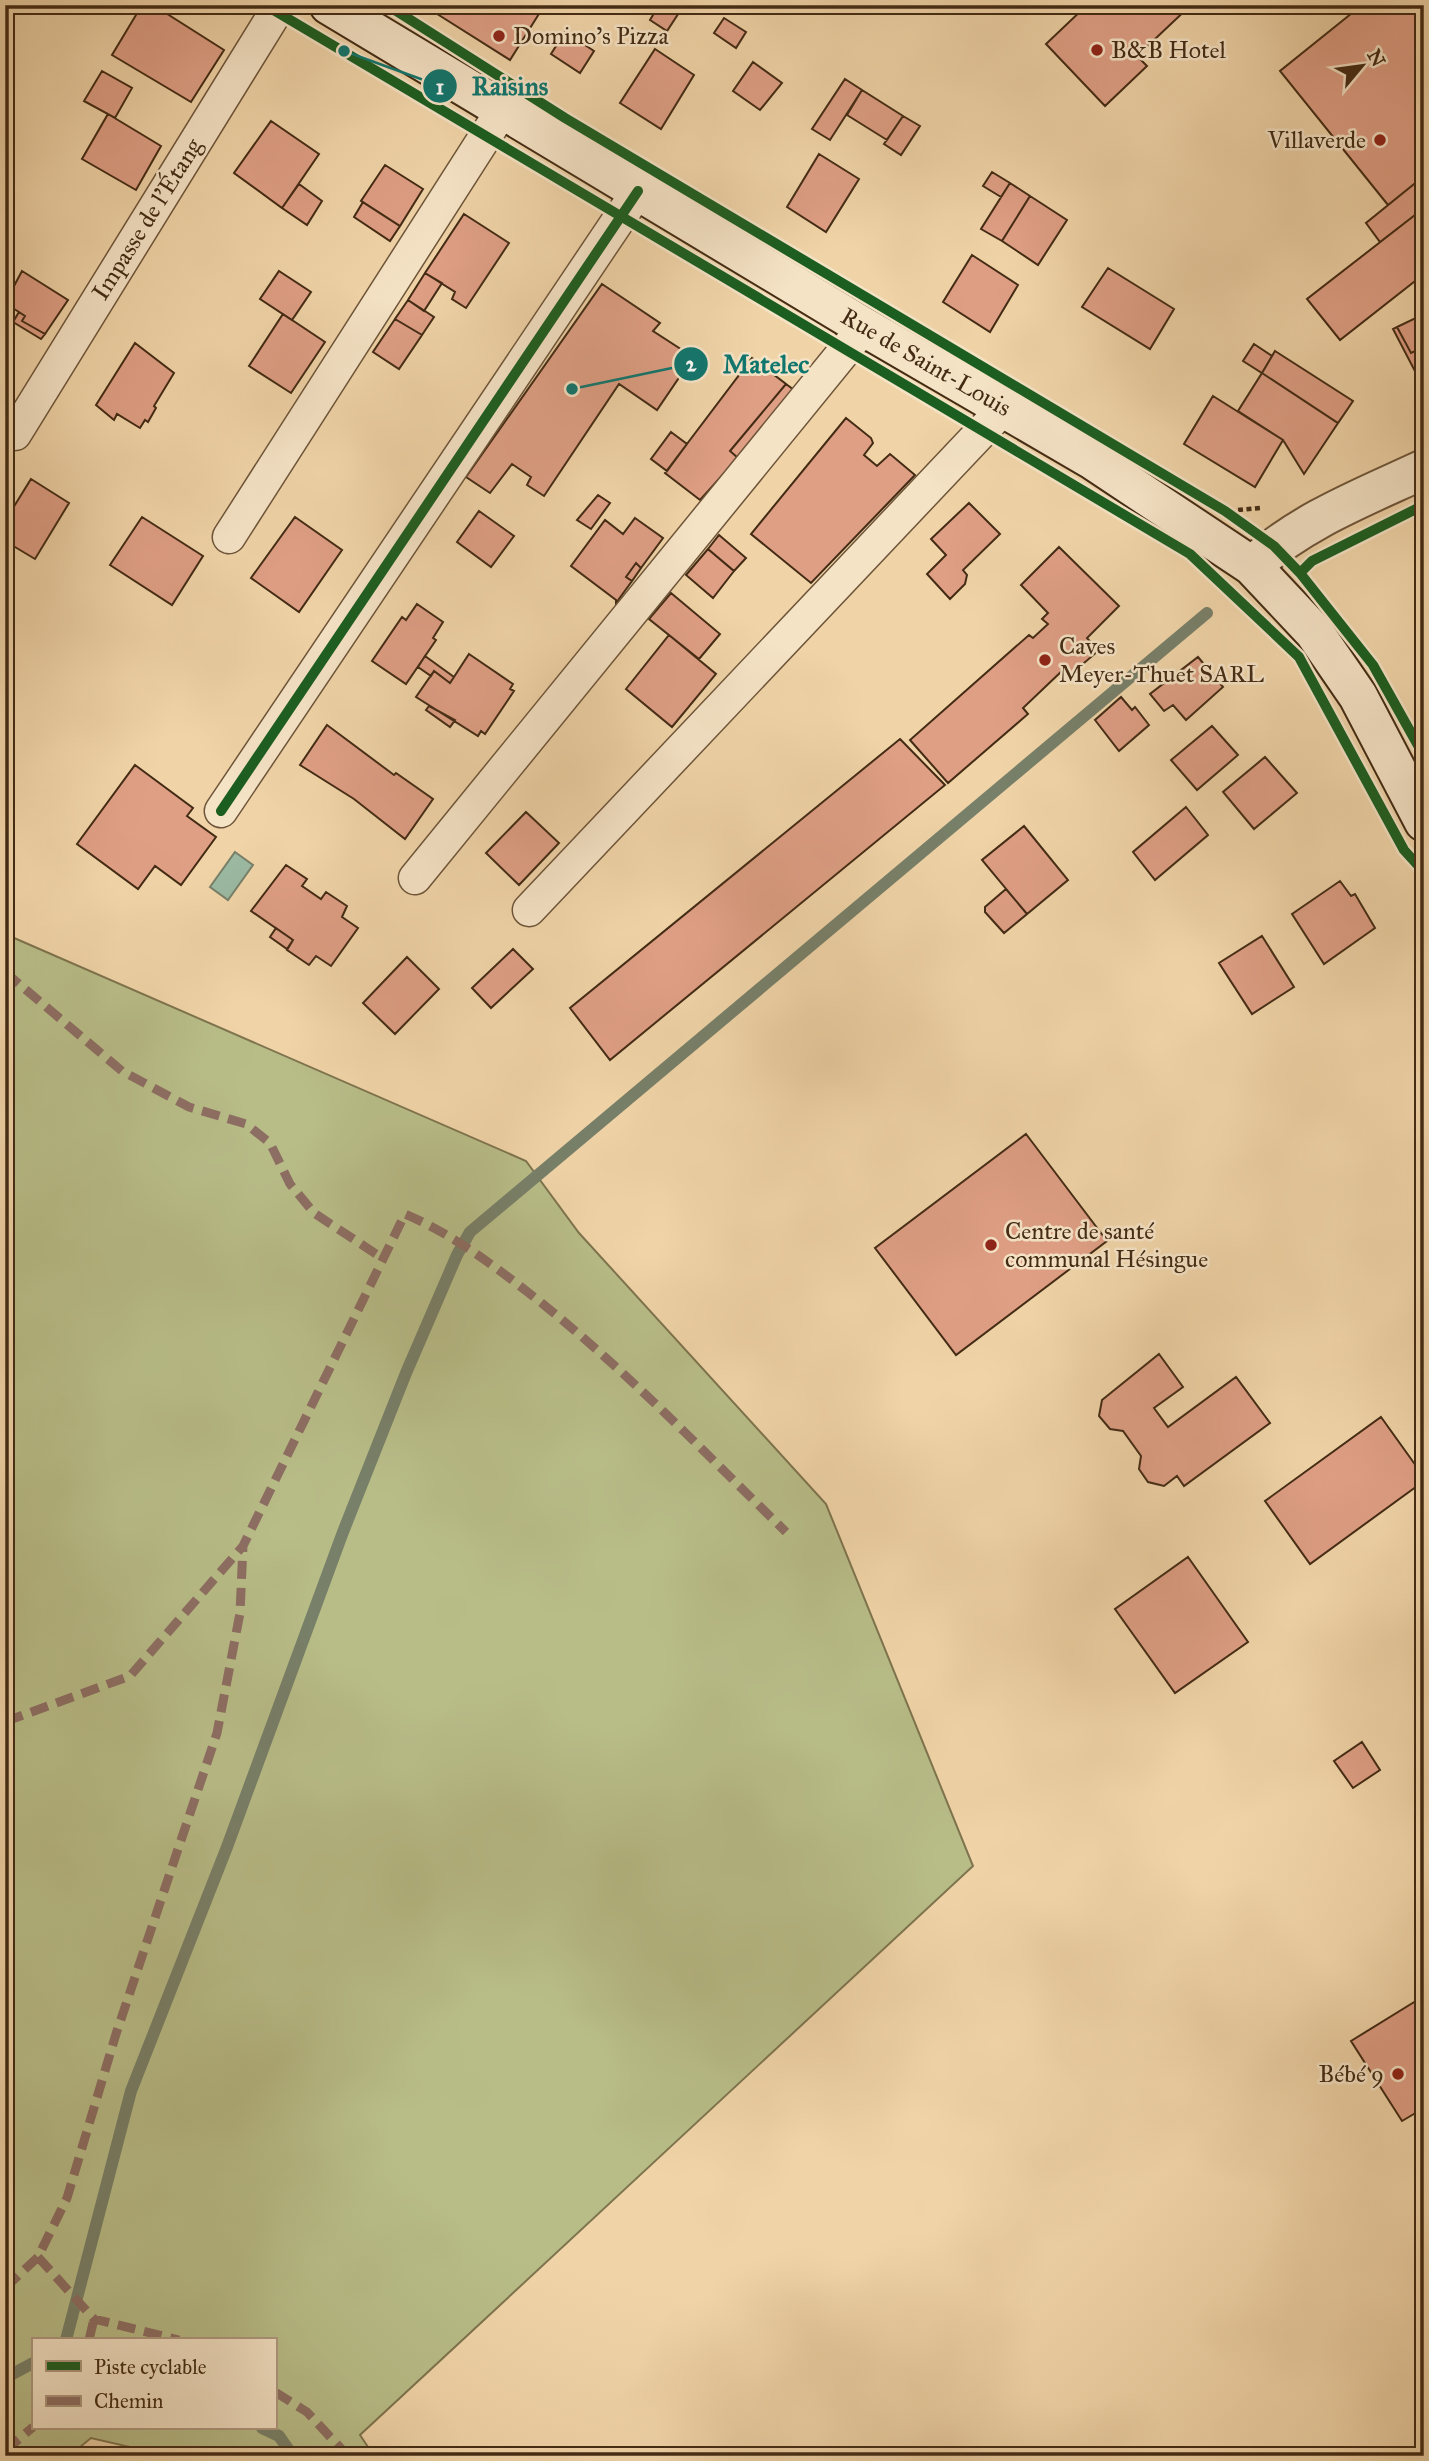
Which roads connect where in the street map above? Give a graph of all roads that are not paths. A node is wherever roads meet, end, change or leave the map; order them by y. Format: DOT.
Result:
graph roads {
  1 [pos="280,5"];
  2 [pos="328,5"];
  3 [pos="503,109"];
  4 [pos="638,191"];
  5 [pos="864,327"];
  6 [pos="1004,408"];
  7 [pos="15,434"];
  8 [pos="1424,469"];
  9 [pos="229,537"];
  10 [pos="1263,556"];
  11 [pos="221,811"];
  12 [pos="1424,822"];
  13 [pos="415,878"];
  14 [pos="529,910"];
  1 -- 7 [label="street, Impasse de l'Étang"];
  2 -- 3 [label="main road, Rue de Saint-Louis"];
  3 -- 4 [label="main road, Rue de Saint-Louis"];
  3 -- 9 [label="street"];
  4 -- 5 [label="main road, Rue de Saint-Louis"];
  4 -- 11 [label="street"];
  5 -- 6 [label="main road, Rue de Saint-Louis"];
  5 -- 13 [label="street"];
  6 -- 10 [label="main road, Rue de Saint-Louis"];
  6 -- 14 [label="street"];
  8 -- 10 [label="main road"];
  10 -- 12 [label="main road, Rue de Saint-Louis"];
}
